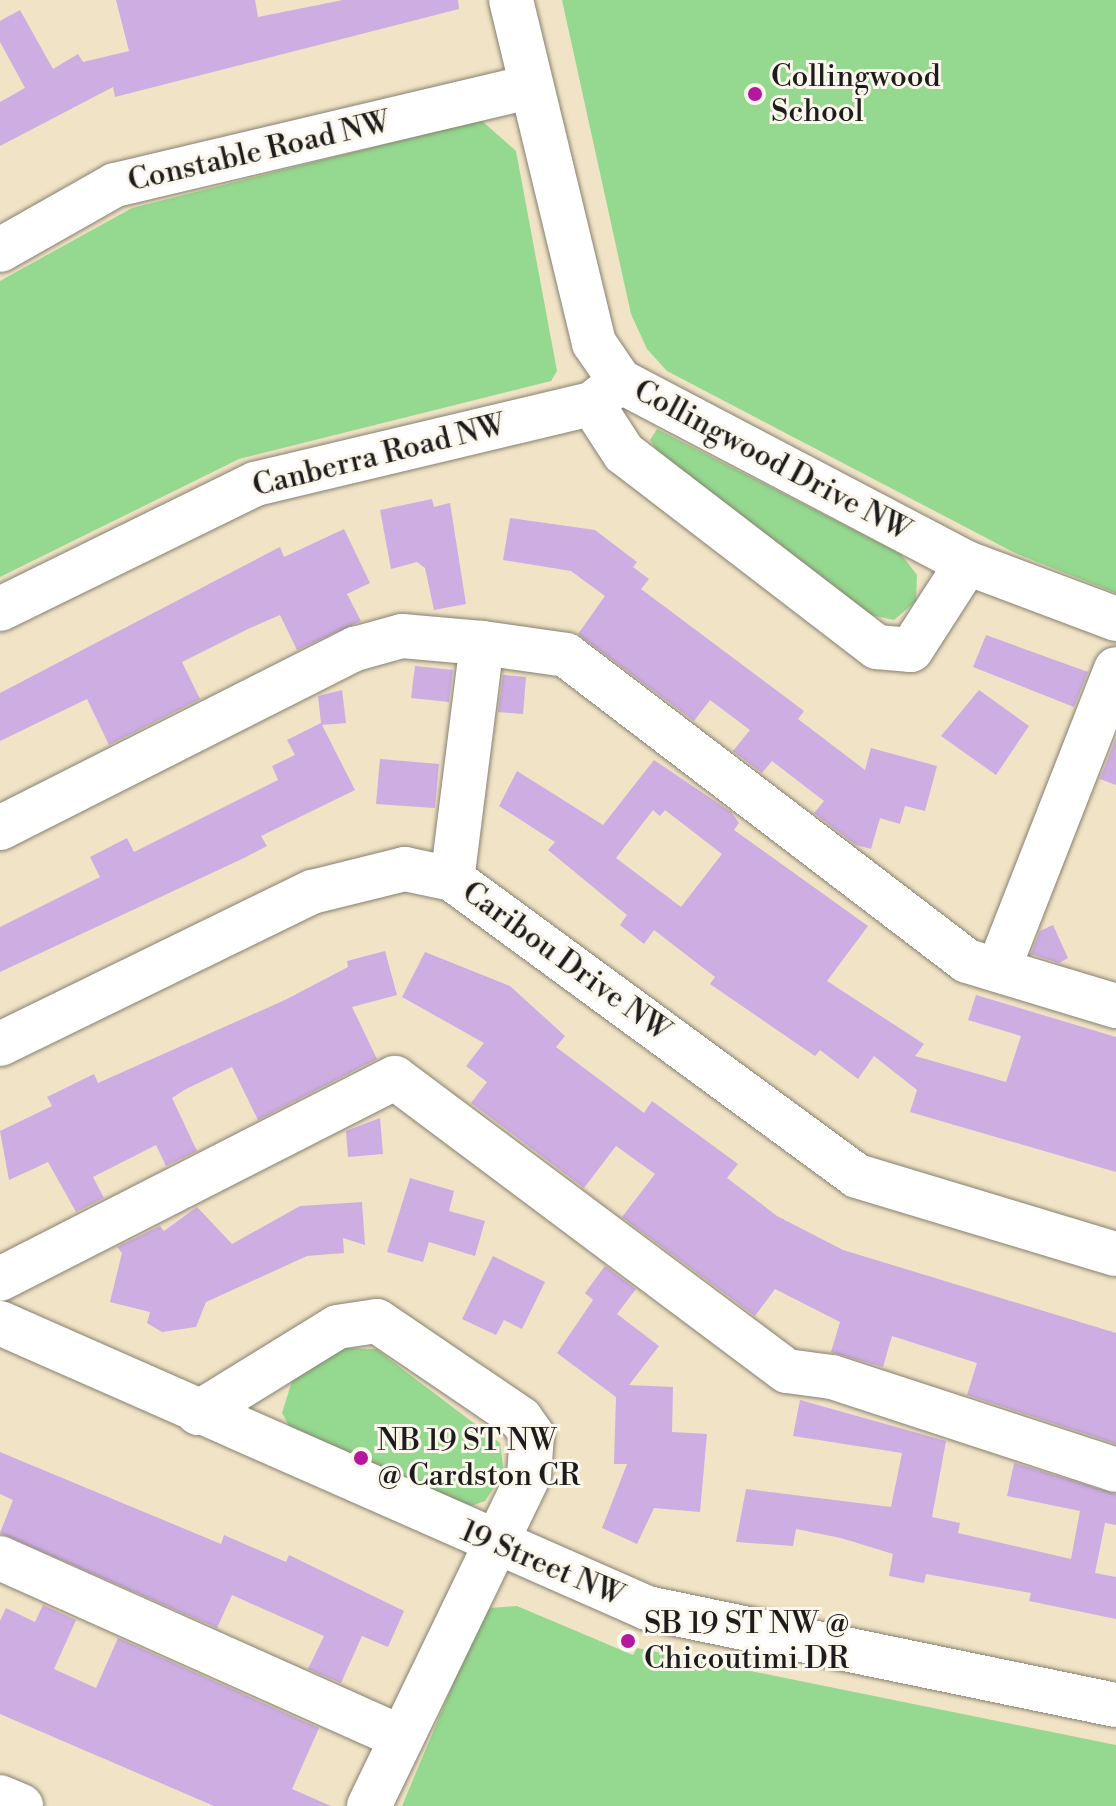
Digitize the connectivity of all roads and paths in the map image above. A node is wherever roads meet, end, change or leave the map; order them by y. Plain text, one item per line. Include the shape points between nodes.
1 (511, 0) edge
2 (531, 87) junction
3 (0, 250) edge
4 (606, 393) junction
5 (967, 563) junction
6 (0, 609) edge
7 (1116, 619) edge
8 (482, 643) junction
9 (1116, 669) edge
10 (0, 828) edge
11 (452, 879) junction
12 (998, 970) junction
13 (1116, 1006) edge
14 (0, 1044) edge
15 (1116, 1254) edge
16 (0, 1279) edge
17 (0, 1323) edge
18 (198, 1413) junction
19 (1116, 1470) edge
20 (496, 1547) junction
21 (0, 1558) edge
22 (1116, 1705) edge
23 (402, 1738) junction
24 (0, 1797) edge
25 (21, 1806) edge
26 (369, 1806) edge

1 - 2 street, Collingwood Drive NW
2 - 3 street, Constable Road NW via 115,185
2 - 4 street, Collingwood Drive NW
4 - 5 street, Collingwood Drive NW
4 - 5 street via 624,453 877,647 911,650
4 - 6 street, Canberra Road NW via 255,484
5 - 7 street, Collingwood Drive NW
8 - 10 street via 402,636 355,649
8 - 11 street
8 - 12 street via 566,655 967,961
9 - 12 street
11 - 14 street, Caribou Drive NW via 405,869 357,876
11 - 15 street, Caribou Drive NW via 857,1176
12 - 13 street
16 - 19 street via 395,1078 787,1371 832,1377
17 - 18 street, 19 Street NW
18 - 20 street, 19 Street NW
18 - 20 street via 337,1327 377,1321 521,1419 532,1435 529,1475
20 - 22 street, 19 Street NW via 647,1608
20 - 23 street
21 - 23 street
23 - 26 street
24 - 25 street

